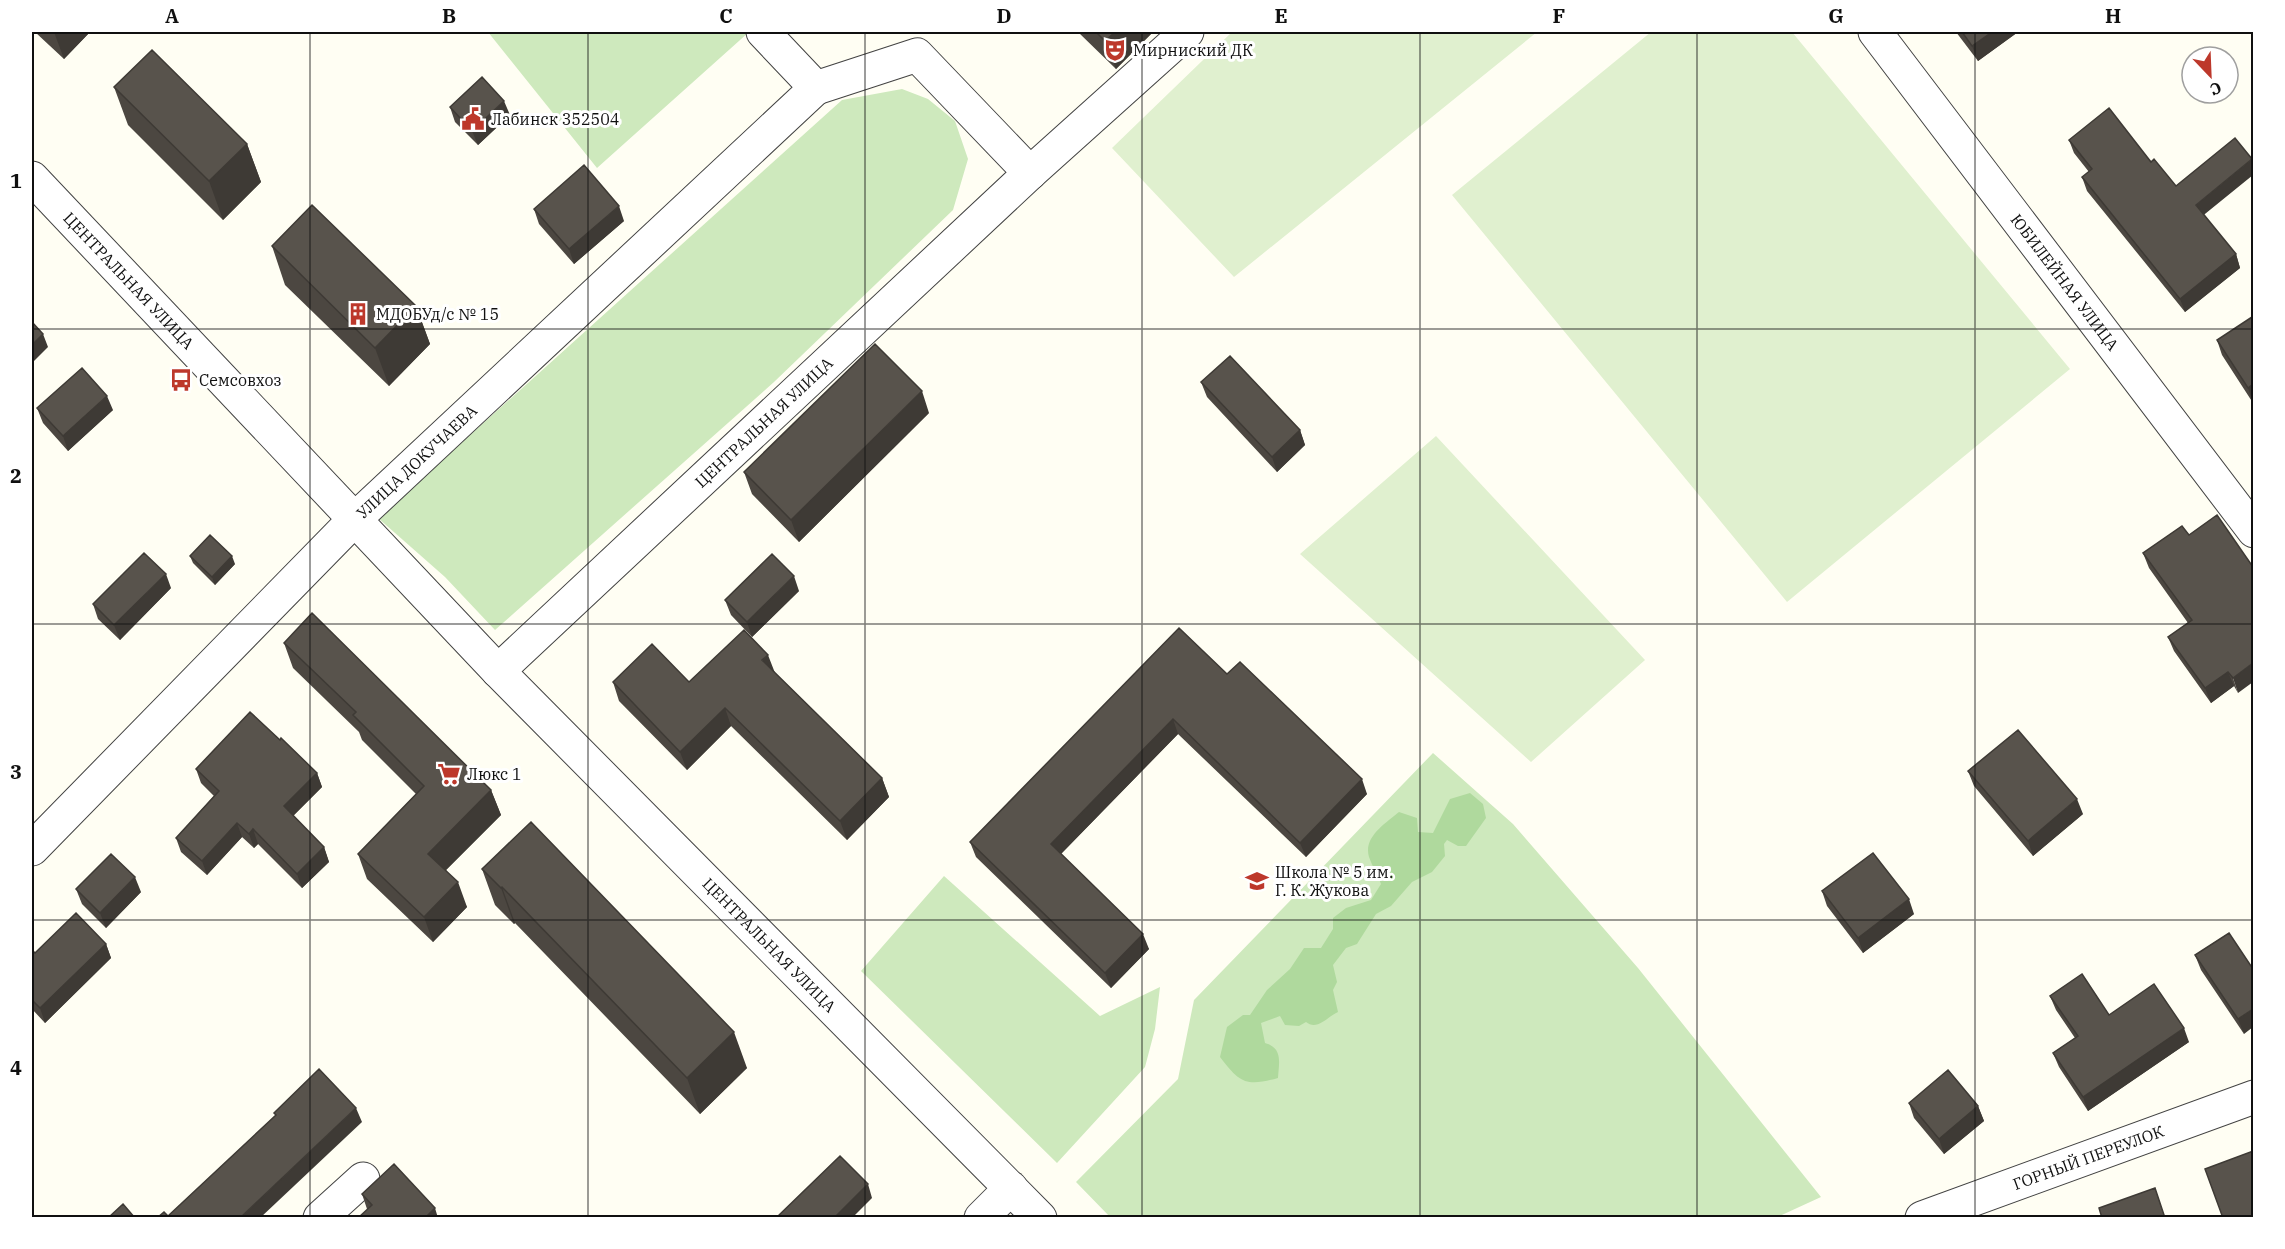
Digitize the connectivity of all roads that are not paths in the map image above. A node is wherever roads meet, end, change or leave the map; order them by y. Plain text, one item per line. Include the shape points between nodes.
1 (764, 32) edge
2 (1187, 32) edge
3 (1875, 32) edge
4 (816, 88) junction
5 (1030, 173) junction
6 (32, 178) edge
7 (354, 519) junction
8 (2253, 531) edge
9 (498, 671) junction
10 (32, 849) edge
11 (2253, 1097) edge
12 (363, 1179) dead end
13 (1011, 1188) junction
14 (320, 1218) edge
15 (981, 1218) edge
16 (1040, 1218) edge
17 (1922, 1218) edge

1 - 4 street
2 - 5 street, ЦЕНТРАЛЬНАЯ УЛИЦА
3 - 8 street, ЮБИЛЕЙНАЯ УЛИЦА
4 - 5 street via 917,55
4 - 7 street, УЛИЦА ДОКУЧАЕВА
5 - 9 street, ЦЕНТРАЛЬНАЯ УЛИЦА
6 - 7 street, ЦЕНТРАЛЬНАЯ УЛИЦА
7 - 9 street, ЦЕНТРАЛЬНАЯ УЛИЦА
7 - 10 street, УЛИЦА ДОКУЧАЕВА
9 - 13 street, ЦЕНТРАЛЬНАЯ УЛИЦА
11 - 17 street, ГОРНЫЙ ПЕРЕУЛОК
12 - 14 street
13 - 15 street
13 - 16 street, ЦЕНТРАЛЬНАЯ УЛИЦА

